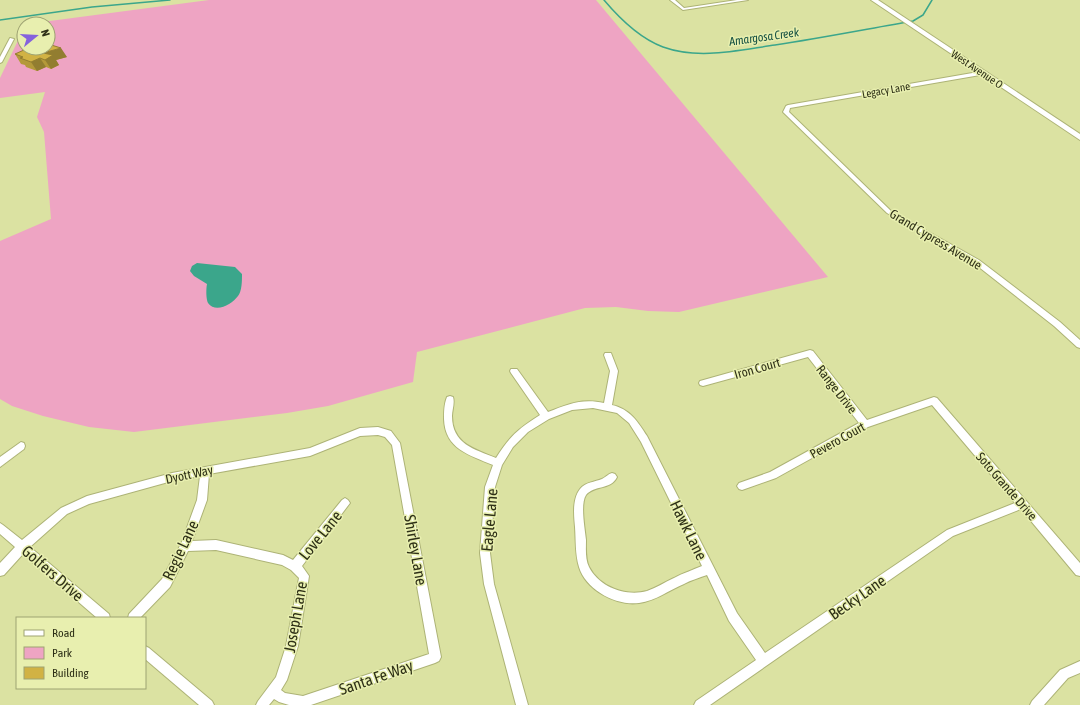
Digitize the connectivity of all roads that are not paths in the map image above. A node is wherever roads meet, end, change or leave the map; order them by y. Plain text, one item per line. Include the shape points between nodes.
1 (672, 0) edge
2 (746, 0) edge
3 (874, 0) edge
4 (12, 39) dead end
5 (0, 62) edge
6 (984, 73) junction
7 (788, 107) joint
8 (1080, 138) edge
9 (1080, 345) edge
10 (810, 353) joint
11 (608, 355) dead end
12 (514, 371) dead end
13 (703, 383) dead end
14 (450, 400) dead end
15 (934, 401) joint
16 (608, 406) junction
17 (546, 416) junction
18 (865, 424) junction
19 (396, 443) joint
20 (21, 446) dead end
21 (0, 463) edge
22 (498, 463) junction
23 (205, 471) junction
24 (612, 477) dead end
25 (742, 486) dead end
26 (345, 504) dead end
27 (1023, 504) junction
28 (0, 528) edge
29 (23, 546) junction
30 (185, 546) junction
31 (295, 566) junction
32 (709, 569) junction
33 (0, 571) edge
34 (1080, 571) edge
35 (104, 617) edge
36 (134, 617) edge
37 (146, 653) edge
38 (435, 657) joint
39 (764, 661) junction
40 (1080, 666) edge
41 (273, 691) junction
42 (208, 705) edge
43 (262, 705) edge
44 (522, 705) edge
45 (700, 705) edge
46 (1036, 705) edge

1 - 2 street via 683,9
3 - 6 main road, West Avenue O
4 - 5 street
6 - 7 street, Legacy Lane
6 - 8 main road, West Avenue O
7 - 9 street, Grand Cypress Avenue via 786,112 889,212 977,262 1058,324
10 - 13 street, Iron Court
10 - 18 street, Range Drive
11 - 16 street via 614,371
12 - 17 street
14 - 22 street via 446,417 451,438 465,450
15 - 18 street, Pevero Court
15 - 27 street, Soto Grande Drive
16 - 17 street, Eagle Lane via 572,406
16 - 32 street, Hawk Lane via 619,410 632,420 644,439
17 - 22 street, Eagle Lane via 525,429 510,444
18 - 25 street, Pevero Court via 773,475
19 - 23 street, Dyott Way via 388,434 378,431 360,432 310,452
19 - 38 street, Shirley Lane
20 - 21 street
22 - 44 street, Eagle Lane via 490,487 485,553 488,584
23 - 29 street, Dyott Way via 172,477 87,500 64,511
23 - 30 street, Regie Lane via 202,500
24 - 32 street via 608,482 584,492 579,501 582,560 586,571 595,582 610,593 631,599 647,597
26 - 31 street, Love Lane
27 - 34 street, Soto Grande Drive
27 - 39 street, Becky Lane via 950,533
28 - 29 street, Golfers Drive
29 - 33 street, Dyott Way
29 - 35 street, Golfers Drive
30 - 31 street, Joseph Lane via 216,544 283,560
30 - 36 street, Regie Lane via 166,583
31 - 41 street, Joseph Lane via 304,576 292,646 281,680
32 - 39 street, Hawk Lane via 733,617
37 - 42 street
38 - 41 street, Santa Fe Way via 303,702 283,698
39 - 45 street, Becky Lane
40 - 46 street via 1064,674
41 - 43 street, Joseph Lane

